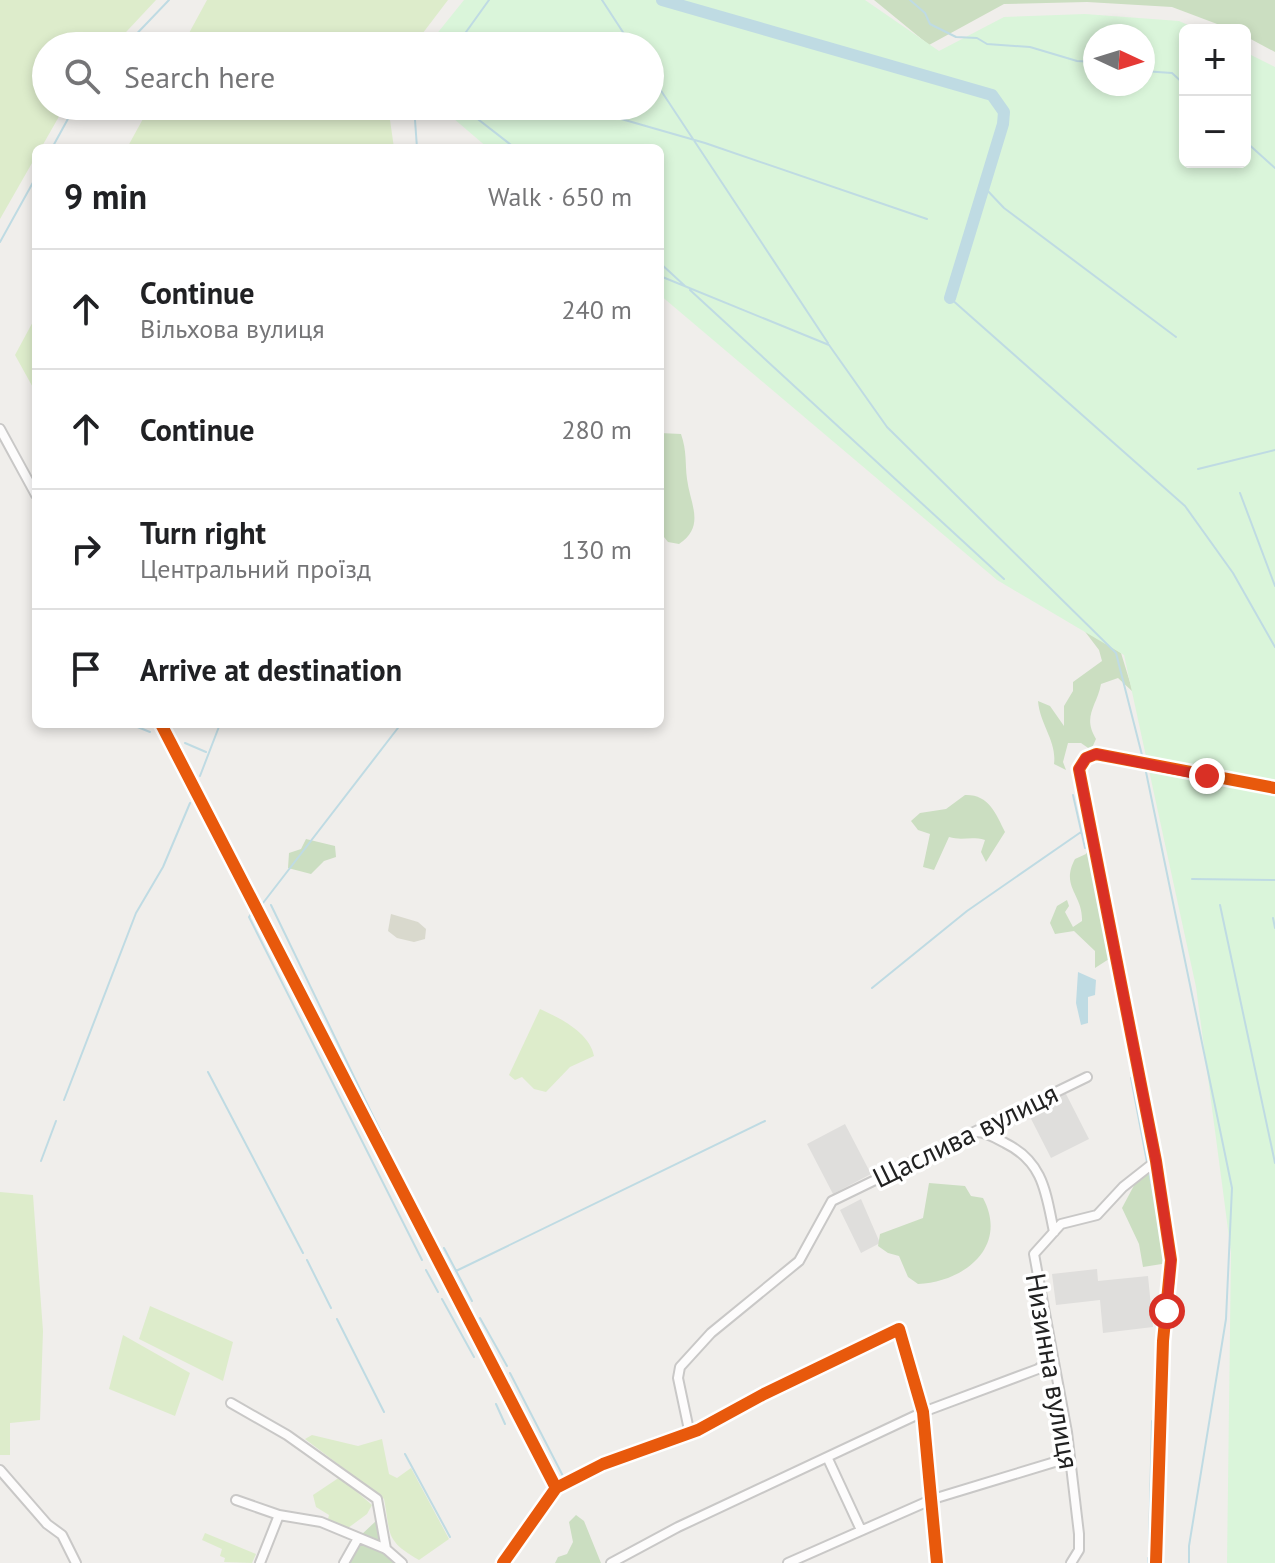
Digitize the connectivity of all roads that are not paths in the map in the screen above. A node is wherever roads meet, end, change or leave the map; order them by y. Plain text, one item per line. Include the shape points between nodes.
1 (0, 429) edge
2 (32, 488) edge
3 (163, 728) edge
4 (1275, 788) edge
5 (1087, 1077) dead end
6 (973, 1132) junction
7 (1156, 1161) junction
8 (1054, 1232) junction
9 (1053, 1357) junction
10 (231, 1403) dead end
11 (923, 1412) junction
12 (689, 1430) junction
13 (1068, 1458) junction
14 (828, 1459) junction
15 (0, 1470) edge
16 (556, 1488) junction
17 (933, 1499) junction
18 (236, 1500) dead end
19 (279, 1515) junction
20 (861, 1530) junction
21 (357, 1540) junction
22 (386, 1549) junction
23 (612, 1562) edge
24 (76, 1563) edge
25 (260, 1563) edge
26 (344, 1563) edge
27 (402, 1563) edge
28 (503, 1563) edge
29 (788, 1563) edge
30 (937, 1563) edge
31 (1071, 1563) edge
32 (1156, 1563) edge

1 - 2 street
3 - 16 street
4 - 7 street via 1096,754 1079,769
5 - 6 street, Щаслива вулиця
6 - 8 street via 983,1132 1032,1160 1045,1182
6 - 12 street, Щаслива вулиця via 832,1201 799,1261 711,1333 680,1367
7 - 8 street, Низинна вулиця via 1097,1215 1075,1218
7 - 32 street via 1171,1260
8 - 9 street, Низинна вулиця via 1034,1254
9 - 11 street via 1038,1369
9 - 13 street, Низинна вулиця
10 - 22 street via 287,1435 377,1499
11 - 12 street via 899,1329
11 - 14 street
11 - 17 street
12 - 16 street
13 - 17 street
13 - 31 street, Низинна вулиця via 1079,1550
14 - 20 street
14 - 23 street
15 - 24 street via 62,1535
16 - 28 street
17 - 20 street
17 - 30 street
18 - 19 street
19 - 21 street via 321,1522
19 - 25 street
20 - 29 street
21 - 22 street
21 - 26 street
22 - 27 street

